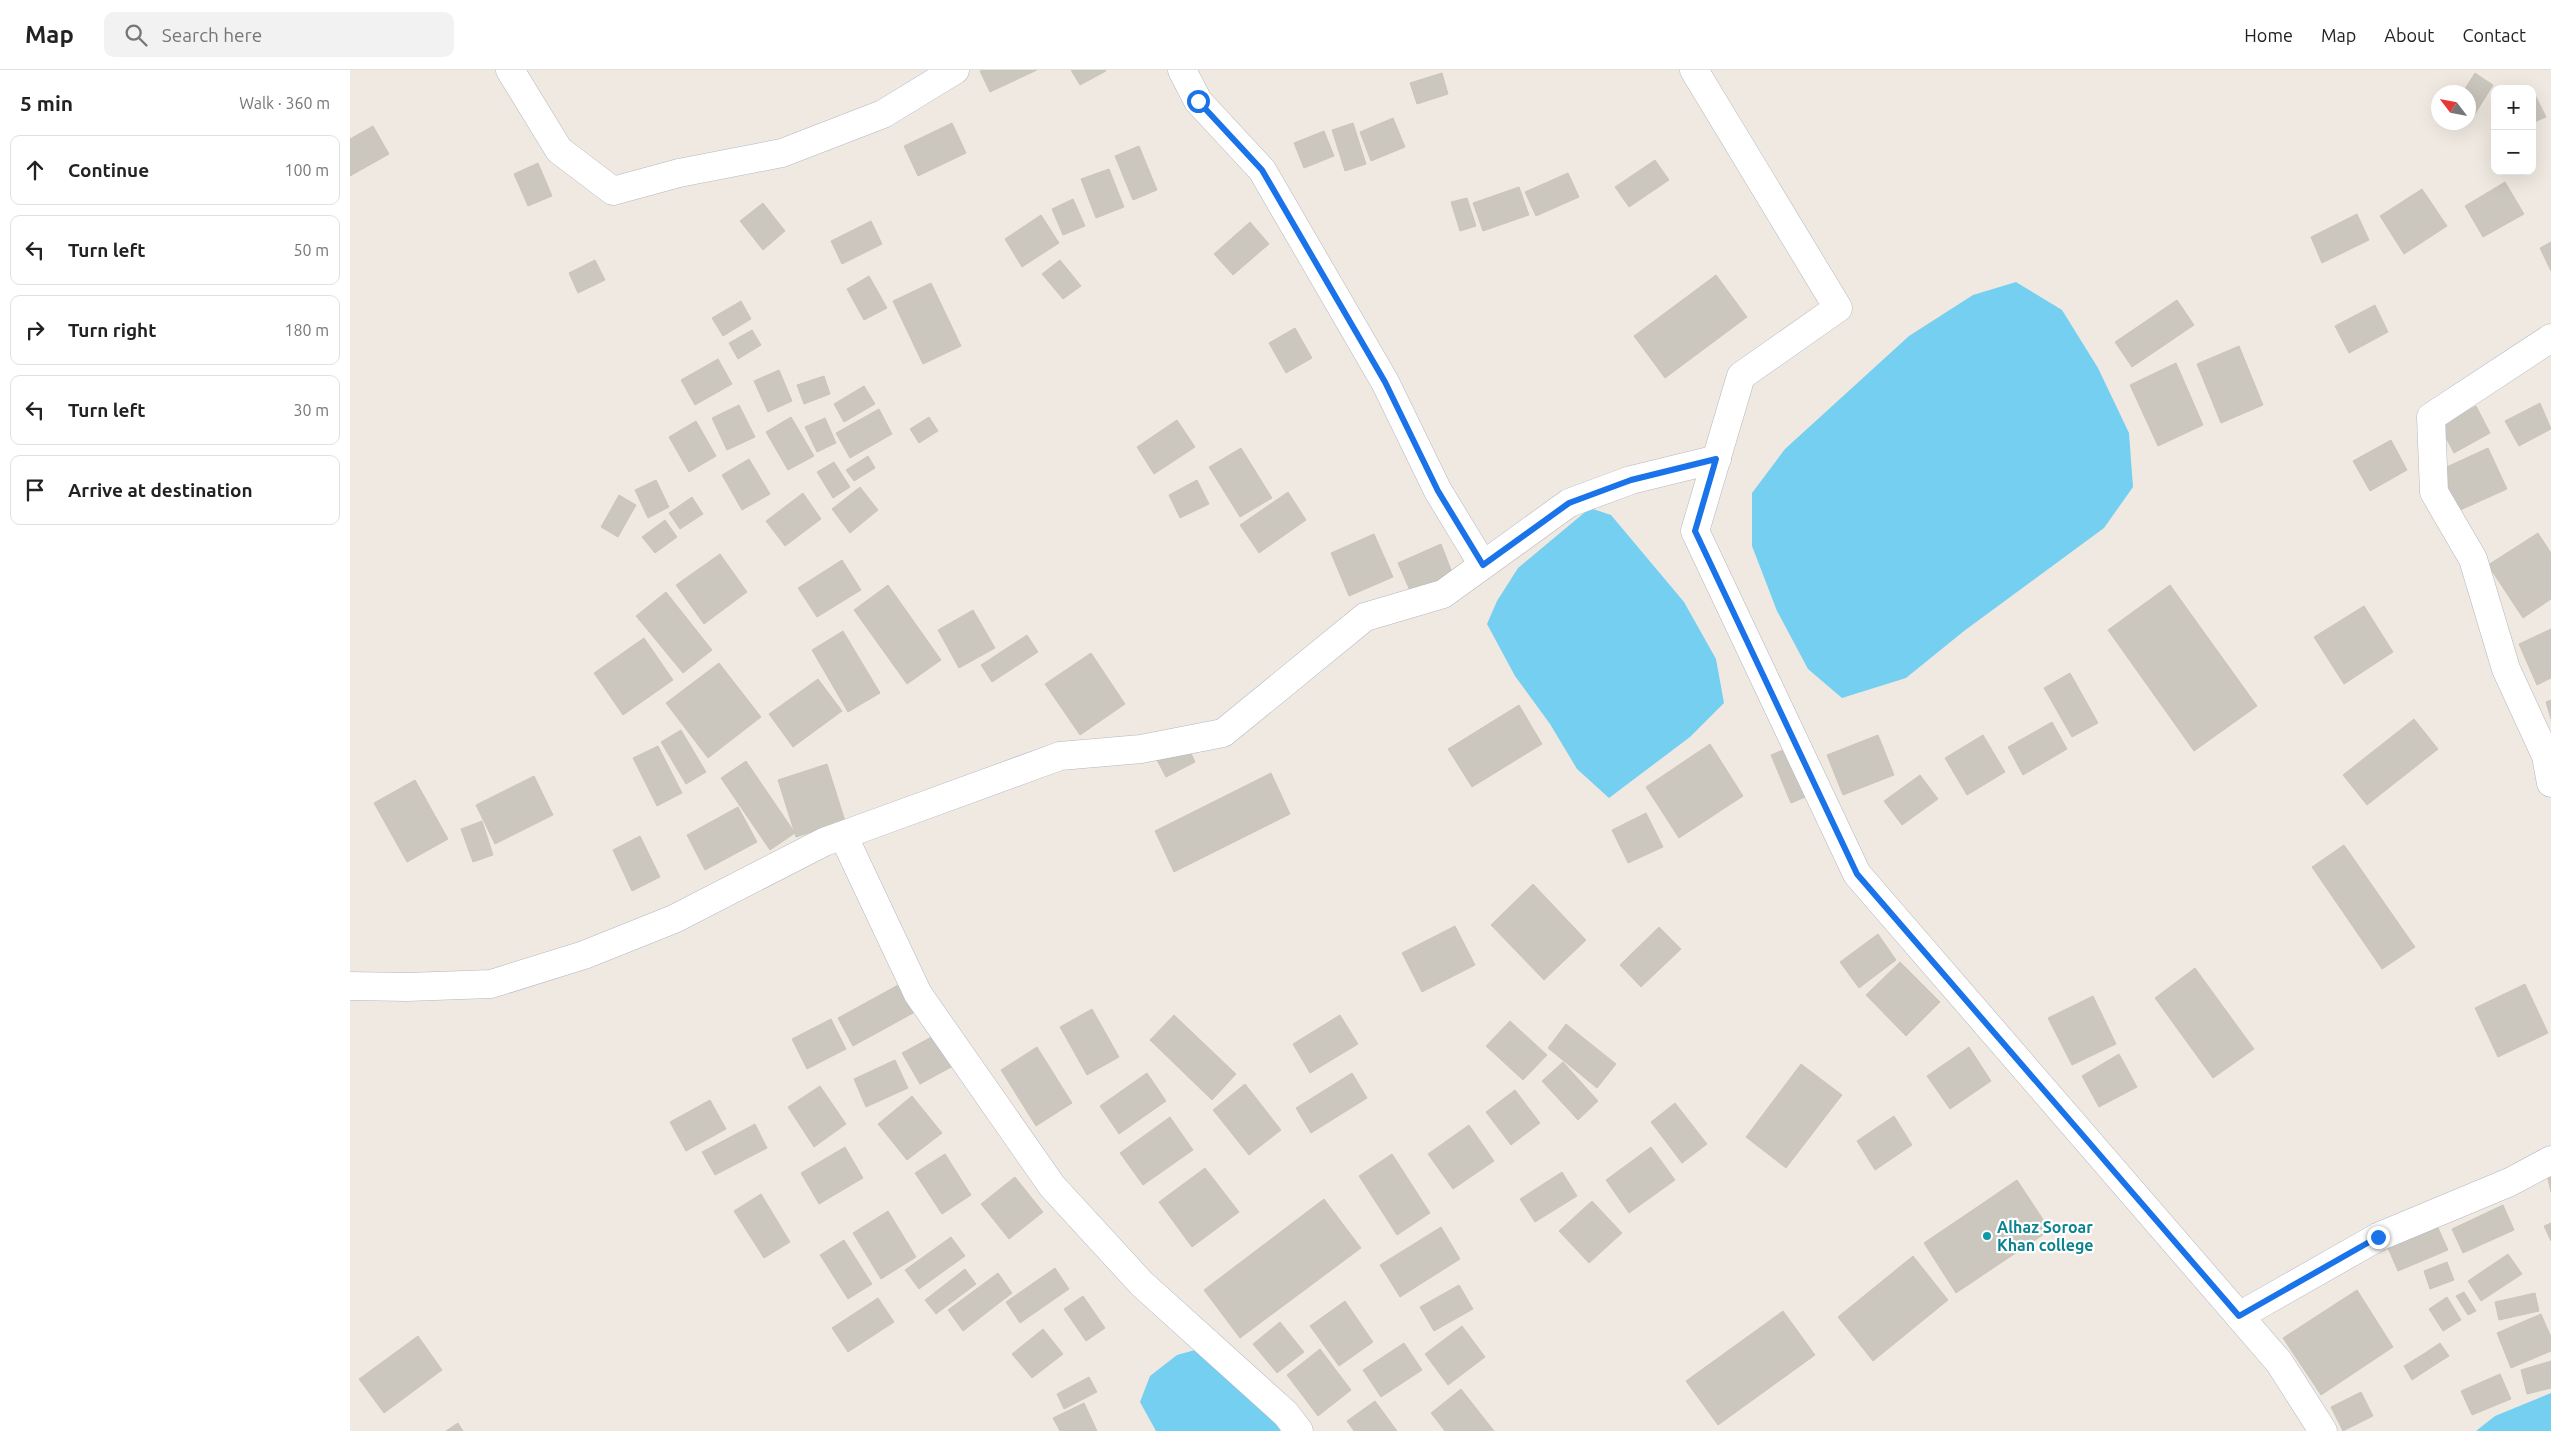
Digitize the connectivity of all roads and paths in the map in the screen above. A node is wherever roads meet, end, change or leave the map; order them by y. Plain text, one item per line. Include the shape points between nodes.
1 (510, 70) edge
2 (955, 70) edge
3 (1182, 70) edge
4 (1694, 70) edge
5 (2551, 338) edge
6 (1716, 459) junction
7 (1483, 565) junction
8 (2551, 783) edge
9 (843, 835) junction
10 (350, 986) edge
11 (2551, 1160) edge
12 (2239, 1316) junction
13 (1299, 1431) edge
14 (2323, 1431) edge

1 - 2 street via 559,150 613,190 782,153 883,114
3 - 7 street via 1198,101 1262,170 1385,382 1438,491
4 - 6 street via 1838,308 1741,376
5 - 8 street via 2431,417 2434,492 2472,559 2506,669 2546,756
6 - 7 street via 1631,480 1569,503
6 - 12 street via 1695,531 1857,874
7 - 9 street via 1443,594 1365,617 1223,733 1141,749 1060,756
9 - 10 street via 674,918 584,955 491,984
9 - 13 street via 918,994 1052,1186 1142,1284 1286,1414
11 - 12 street via 2510,1182 2378,1237
12 - 14 street via 2279,1362

